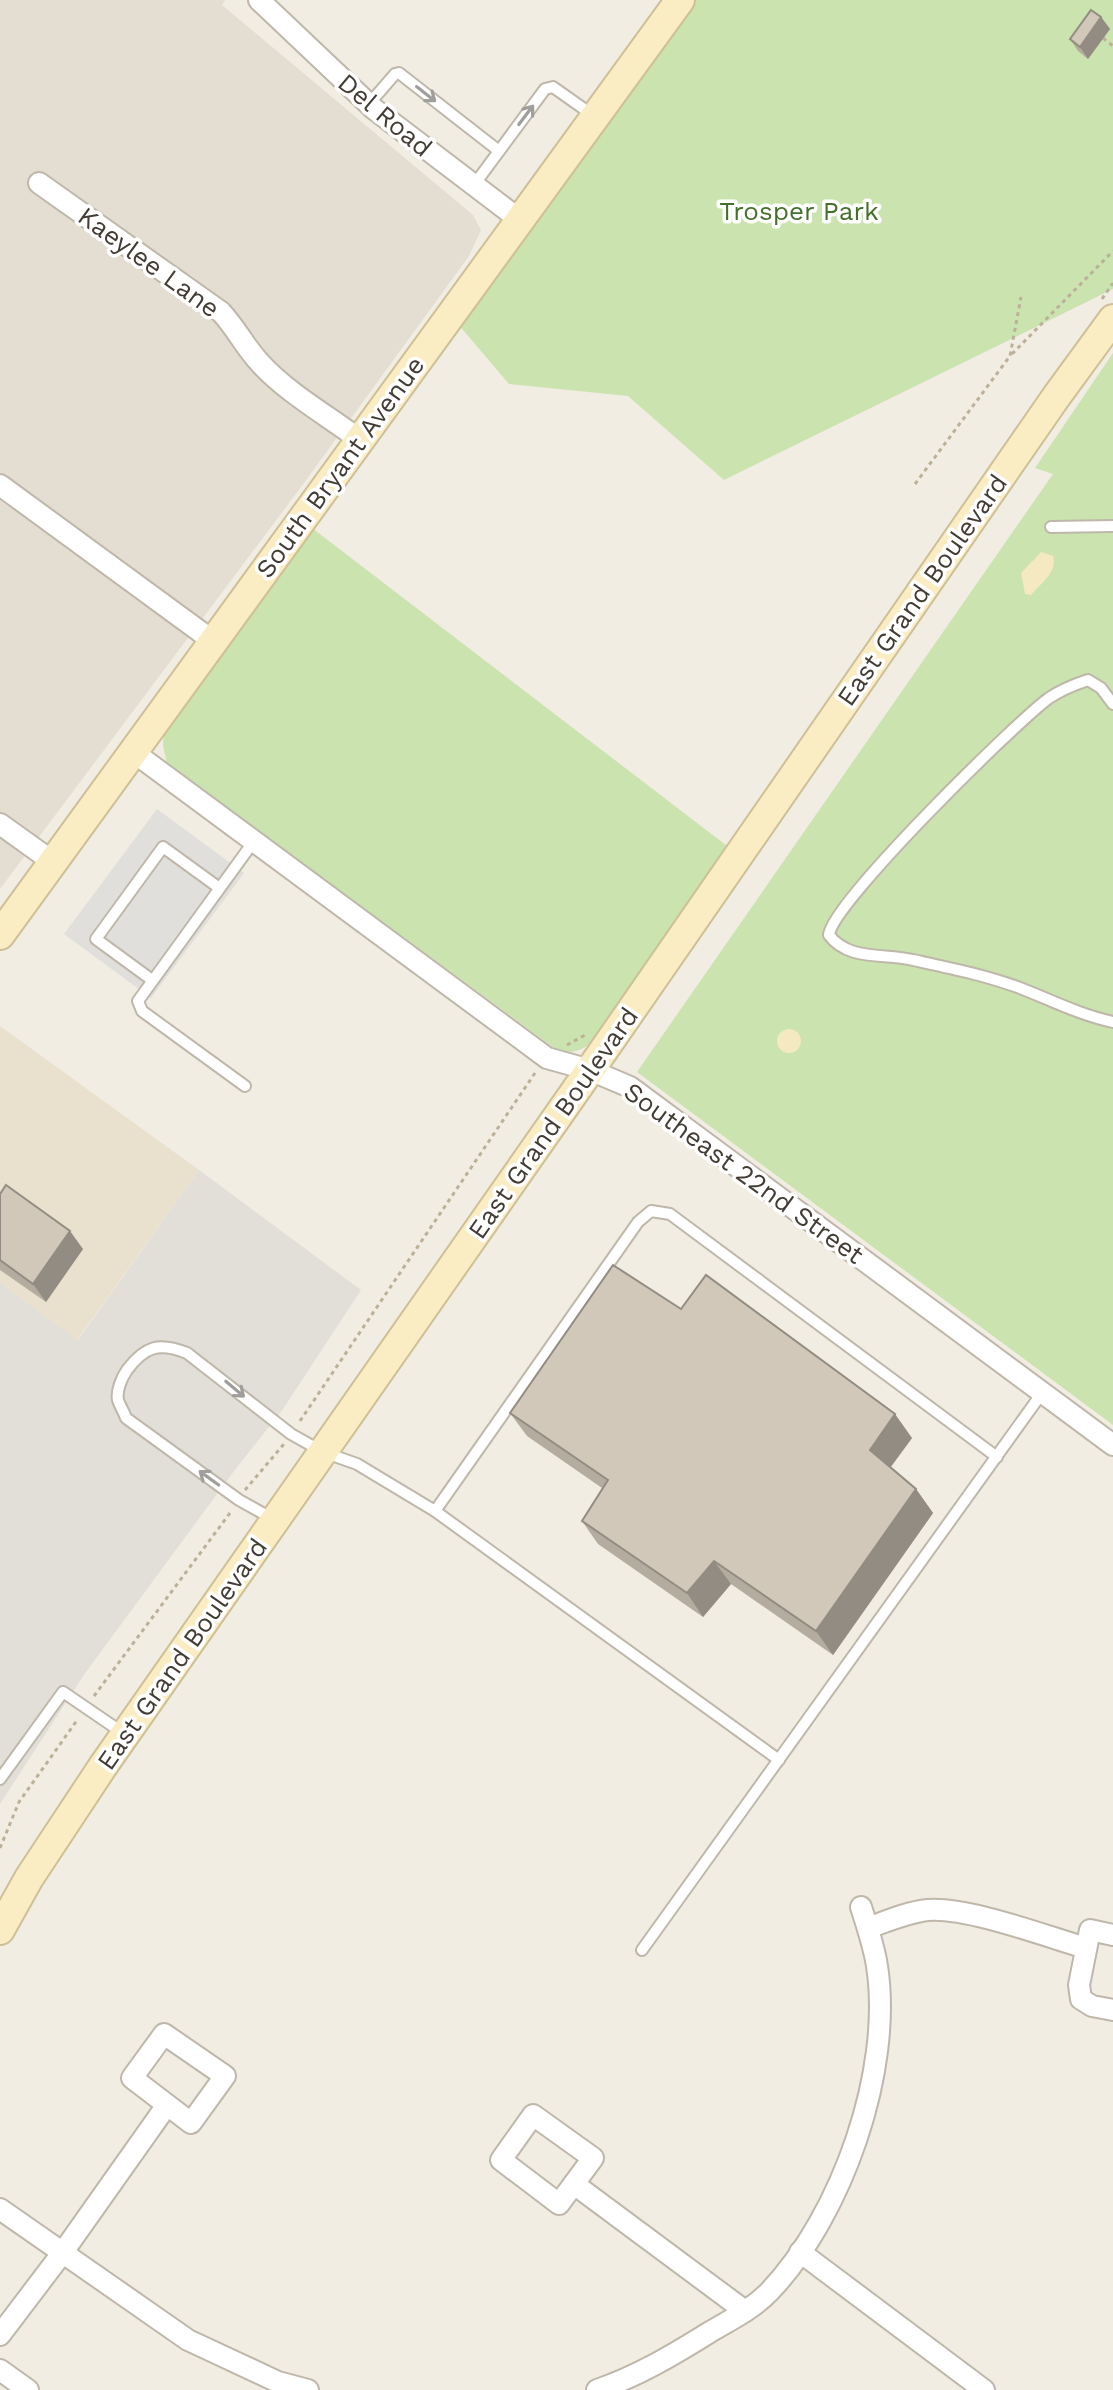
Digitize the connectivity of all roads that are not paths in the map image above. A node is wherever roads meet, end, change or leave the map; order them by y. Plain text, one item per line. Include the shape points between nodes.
1 (259, 0) edge
2 (680, 0) edge
3 (369, 104) junction
4 (595, 117) junction
5 (499, 151) junction
6 (39, 183) dead end
7 (474, 185) junction
8 (520, 220) junction
9 (1113, 319) edge
10 (360, 440) junction
11 (0, 485) edge
12 (1113, 526) edge
13 (1051, 527) dead end
14 (213, 641) junction
15 (1113, 704) edge
16 (132, 751) junction
17 (0, 824) edge
18 (254, 841) junction
19 (53, 862) junction
20 (218, 887) junction
21 (0, 935) edge
22 (152, 980) junction
23 (1113, 1022) edge
24 (590, 1070) junction
25 (245, 1086) dead end
26 (1042, 1393) junction
27 (1113, 1445) edge
28 (323, 1452) junction
29 (997, 1457) junction
30 (435, 1511) junction
31 (275, 1520) junction
32 (125, 1734) junction
33 (779, 1760) junction
34 (0, 1779) edge
35 (861, 1907) dead end
36 (868, 1928) junction
37 (0, 1930) edge
38 (1113, 1935) edge
39 (1086, 1948) junction
40 (642, 1950) dead end
41 (1113, 2010) edge
42 (167, 2105) junction
43 (574, 2184) junction
44 (0, 2209) edge
45 (63, 2252) junction
46 (800, 2252) junction
47 (745, 2311) junction
48 (0, 2335) edge
49 (0, 2370) edge
50 (28, 2390) edge
51 (308, 2390) edge
52 (597, 2390) edge
53 (984, 2390) edge

1 - 3 street, Del Road
2 - 4 street, South Bryant Avenue
3 -> 5 lane via 399,73
3 - 7 street, Del Road
5 -> 4 lane via 545,89 553,87
4 - 8 street, South Bryant Avenue
5 - 7 lane
6 - 10 street, Kaeylee Lane via 221,312 272,375
7 - 8 street, Del Road
8 - 10 street, South Bryant Avenue
9 - 24 street, East Grand Boulevard
10 - 14 street, South Bryant Avenue
11 - 14 street
12 - 13 lane
14 - 16 street, South Bryant Avenue
15 - 23 lane via 1088,680 1049,698 905,838 843,907 829,926 829,935 847,951 899,956 979,974
16 - 18 street, Southeast 22nd Street
16 - 19 street, South Bryant Avenue
17 - 19 street
18 - 20 lane
18 - 24 street, Southeast 22nd Street via 547,1058
19 - 21 street, South Bryant Avenue
20 - 22 lane
20 - 22 lane via 163,847 96,939
22 - 25 lane via 138,1001 142,1011
24 - 26 street, Southeast 22nd Street via 630,1087
24 - 28 street, East Grand Boulevard
26 - 27 street, Southeast 22nd Street
26 - 29 lane
28 - 30 lane via 357,1464
28 - 31 street, East Grand Boulevard
31 -> 28 lane via 126,1418 117,1398 122,1376 139,1354 170,1346
29 - 30 lane via 670,1214 651,1211 638,1222
29 - 33 lane
30 - 33 lane
31 - 32 street, East Grand Boulevard
32 - 34 lane via 63,1692
32 - 37 street, East Grand Boulevard
33 - 40 lane
35 - 36 street
36 - 39 street via 929,1910 972,1915
36 - 46 street via 880,2013 870,2099 834,2195
38 - 39 street via 1090,1930
39 - 41 street via 1081,1999
42 - 42 street via 132,2078 164,2034 225,2076 191,2123
42 - 45 street
43 - 43 street via 593,2158 533,2115 501,2160 559,2204
43 - 47 street
44 - 45 street
45 - 48 street
45 - 51 street via 188,2340 278,2382
46 - 47 street
46 - 53 street
47 - 52 street via 667,2360
49 - 50 street

